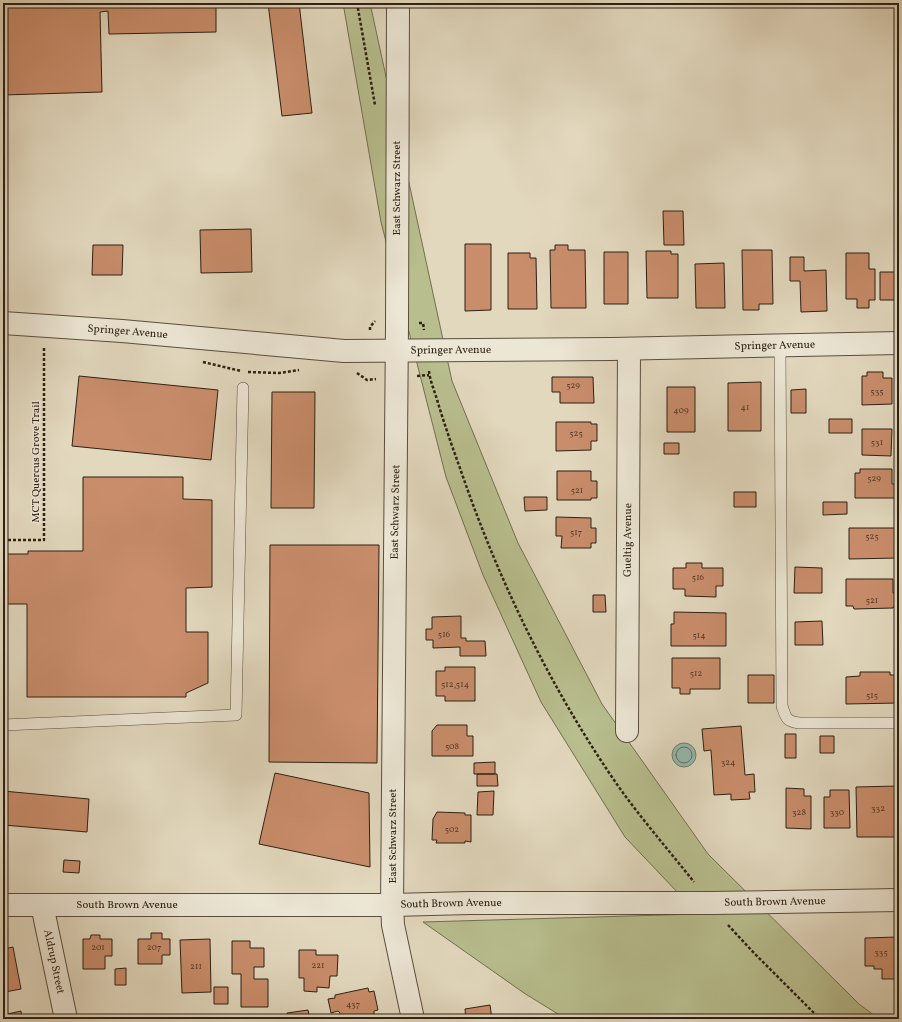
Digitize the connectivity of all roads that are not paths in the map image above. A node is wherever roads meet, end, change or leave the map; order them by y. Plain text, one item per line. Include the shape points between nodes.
1 (398, 3) edge
2 (3, 323) edge
3 (899, 343) edge
4 (780, 346) junction
5 (629, 349) junction
6 (397, 351) junction
7 (243, 388) dead end
8 (899, 723) edge
9 (3, 725) edge
10 (627, 731) dead end
11 (899, 900) edge
12 (3, 905) edge
13 (42, 905) junction
14 (392, 905) junction
15 (66, 1019) edge
16 (413, 1019) edge

1 - 6 street, East Schwarz Street
2 - 6 street, Springer Avenue via 344,351
3 - 4 street, Springer Avenue
4 - 5 street, Springer Avenue
4 - 8 lane via 784,713 790,722 799,723
5 - 6 street, Springer Avenue
5 - 10 street, Gueltig Avenue
6 - 14 street, East Schwarz Street
7 - 9 lane via 236,715
11 - 14 street, South Brown Avenue
12 - 13 street, South Brown Avenue
13 - 14 street, South Brown Avenue
13 - 15 street, Aldrup Street
14 - 16 street, East Schwarz Street via 393,925

